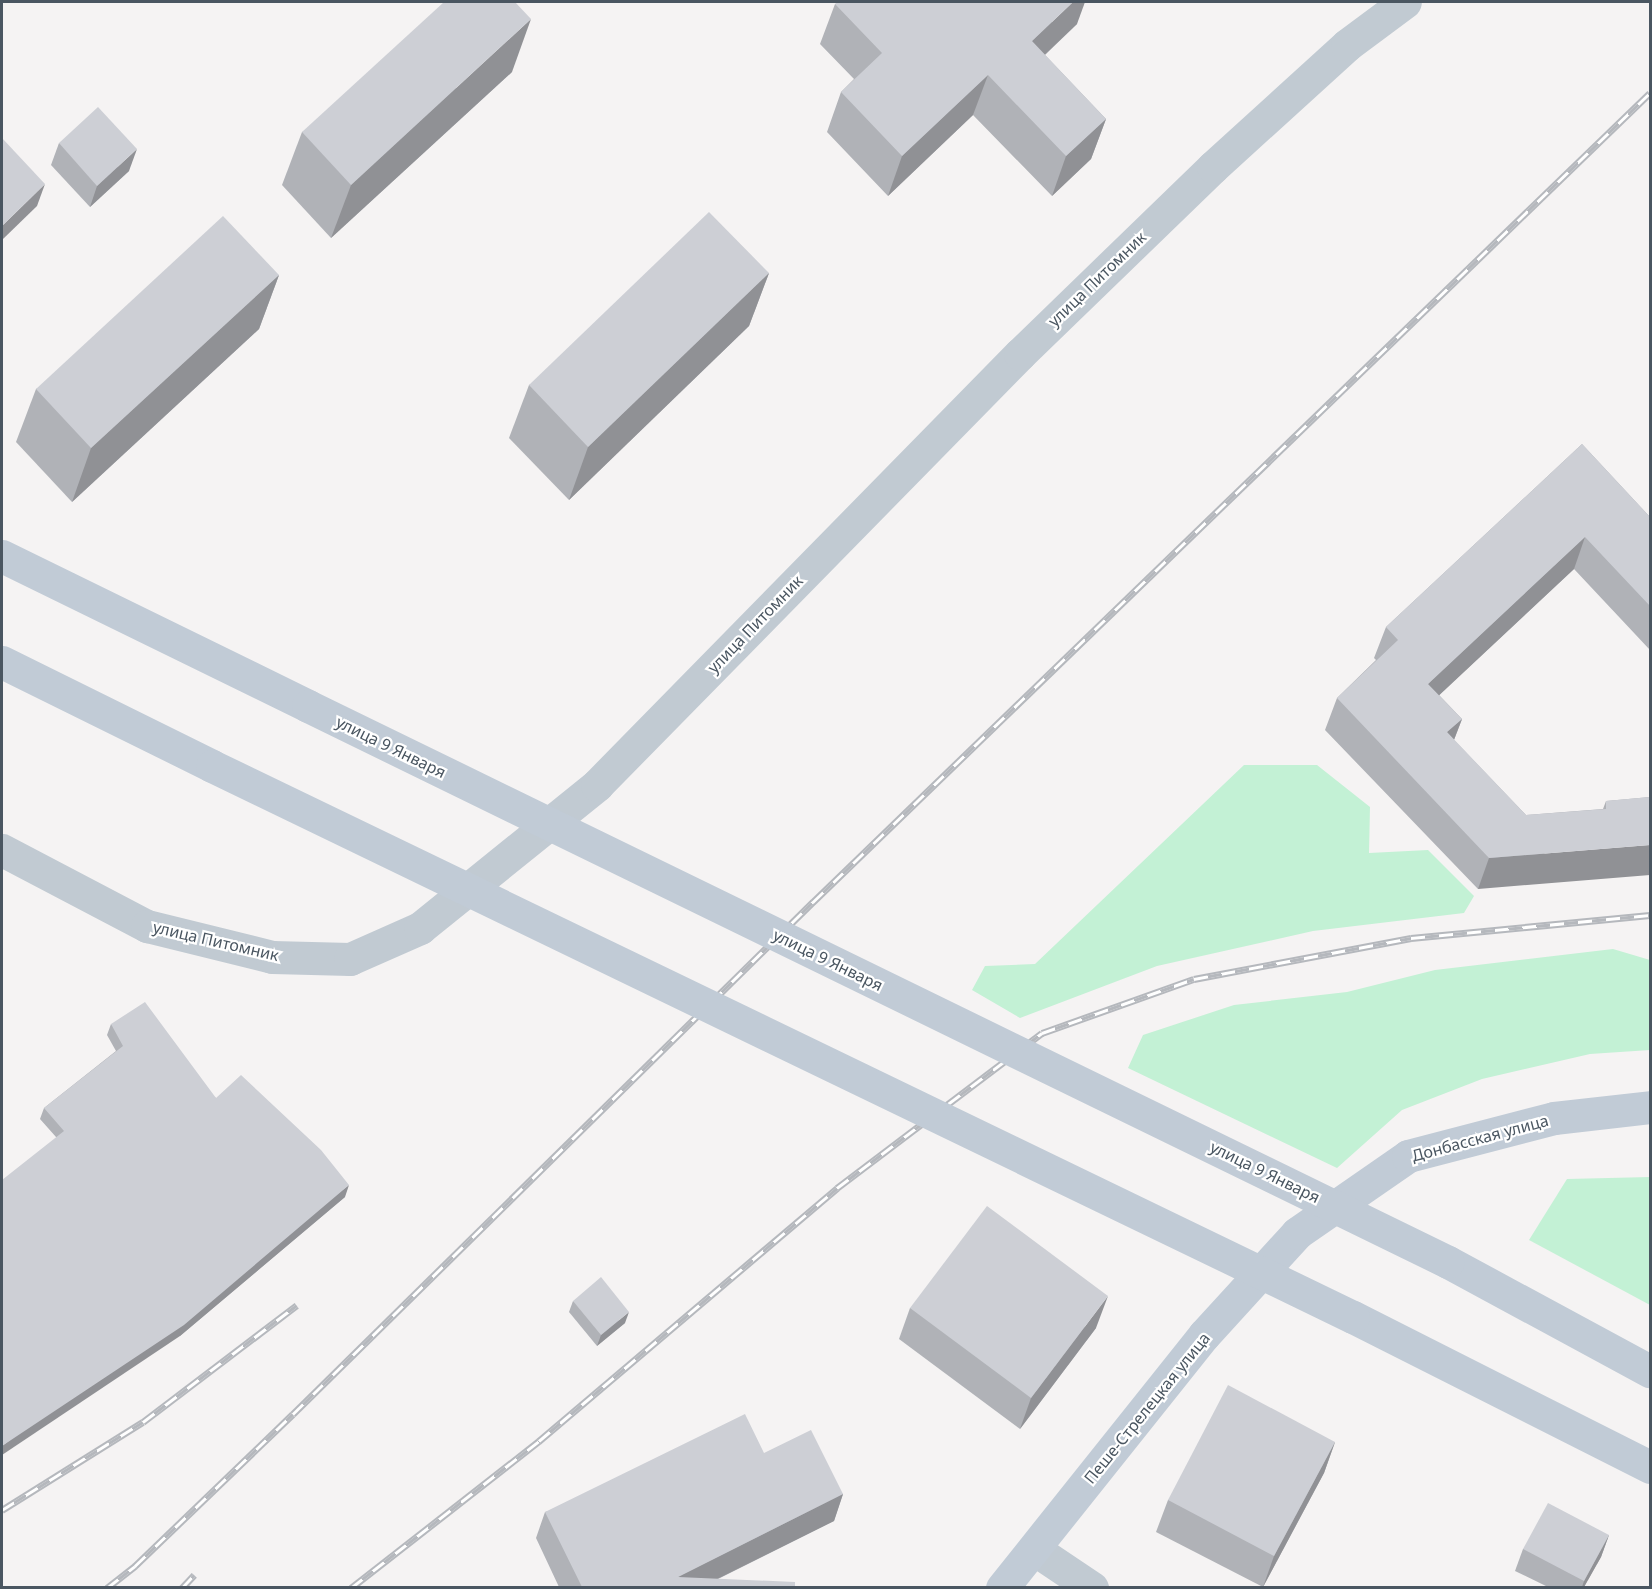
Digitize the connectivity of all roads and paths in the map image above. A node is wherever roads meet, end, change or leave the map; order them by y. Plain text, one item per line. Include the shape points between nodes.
1 (1405, 2) edge
2 (2, 556) edge
3 (2, 662) edge
4 (2, 850) edge
5 (1650, 1107) edge
6 (1297, 1233) joint
7 (1650, 1371) edge
8 (1650, 1467) edge
9 (1034, 1549) junction
10 (1002, 1587) edge
11 (1092, 1587) edge

1 - 4 street, улица Питомник via 1347,45 1213,167 1028,346 597,785 420,928 350,959 272,957 147,927
2 - 7 main road, улица 9 Января, bridge via 1448,1262
3 - 8 main road, bridge via 1353,1317
5 - 6 main road, Донбасская улица via 1554,1118 1408,1156
6 - 9 main road, Пеше-Стрелецкая улица via 1204,1335
9 - 10 main road, Пеше-Стрелецкая улица
9 - 11 street

